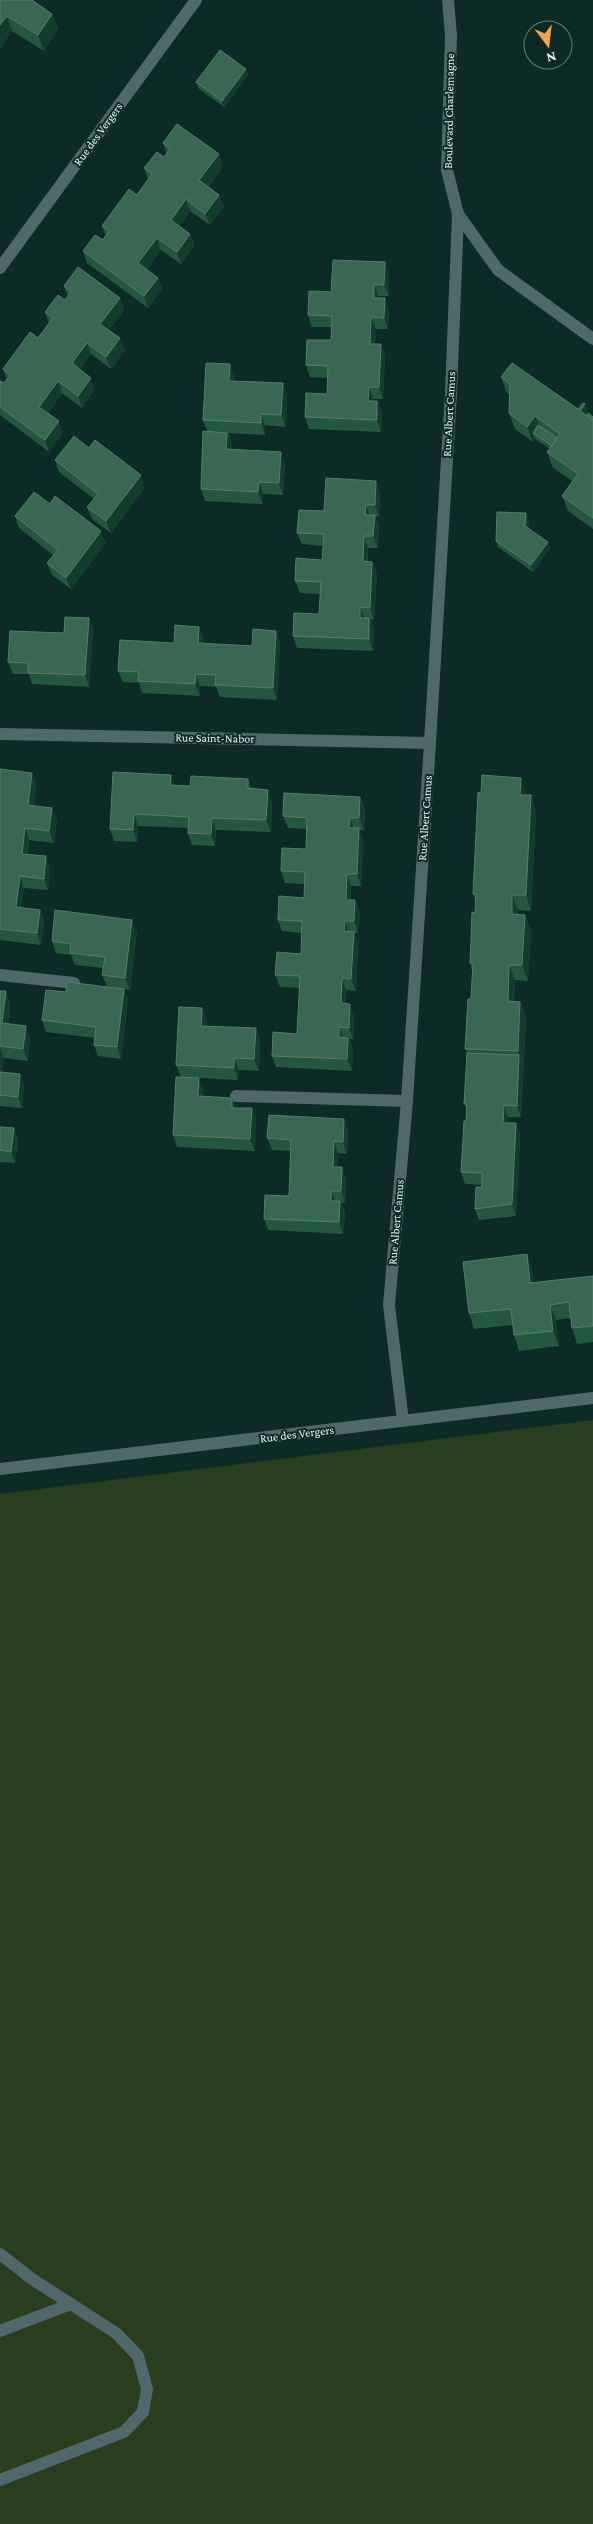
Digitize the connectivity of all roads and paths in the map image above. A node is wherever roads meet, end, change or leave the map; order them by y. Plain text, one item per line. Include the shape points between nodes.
1 (196, 0) edge
2 (448, 0) edge
3 (458, 214) junction
4 (4, 255) edge
5 (0, 268) edge
6 (593, 339) edge
7 (0, 734) edge
8 (430, 743) junction
9 (0, 975) edge
10 (74, 983) edge
11 (236, 1096) dead end
12 (407, 1101) junction
13 (593, 1398) edge
14 (403, 1421) junction
15 (0, 1469) edge
16 (0, 2254) edge
17 (71, 2304) junction
18 (0, 2331) edge
19 (0, 2480) edge

1 - 4 street, Rue des Vergers
2 - 3 street, Boulevard Charlemagne via 451,35 447,170
3 - 6 street, Boulevard Charlemagne via 498,270
3 - 8 street, Rue Albert Camus
4 - 5 street, Rue des Vergers
7 - 8 street, Rue Saint-Nabor
8 - 12 street, Rue Albert Camus
9 - 10 street
11 - 12 street
12 - 14 street, Rue Albert Camus via 389,1305
13 - 14 street, Rue des Vergers
14 - 15 street, Rue des Vergers
16 - 17 street
17 - 18 street
17 - 19 street via 116,2333 138,2356 147,2389 143,2412 124,2432

